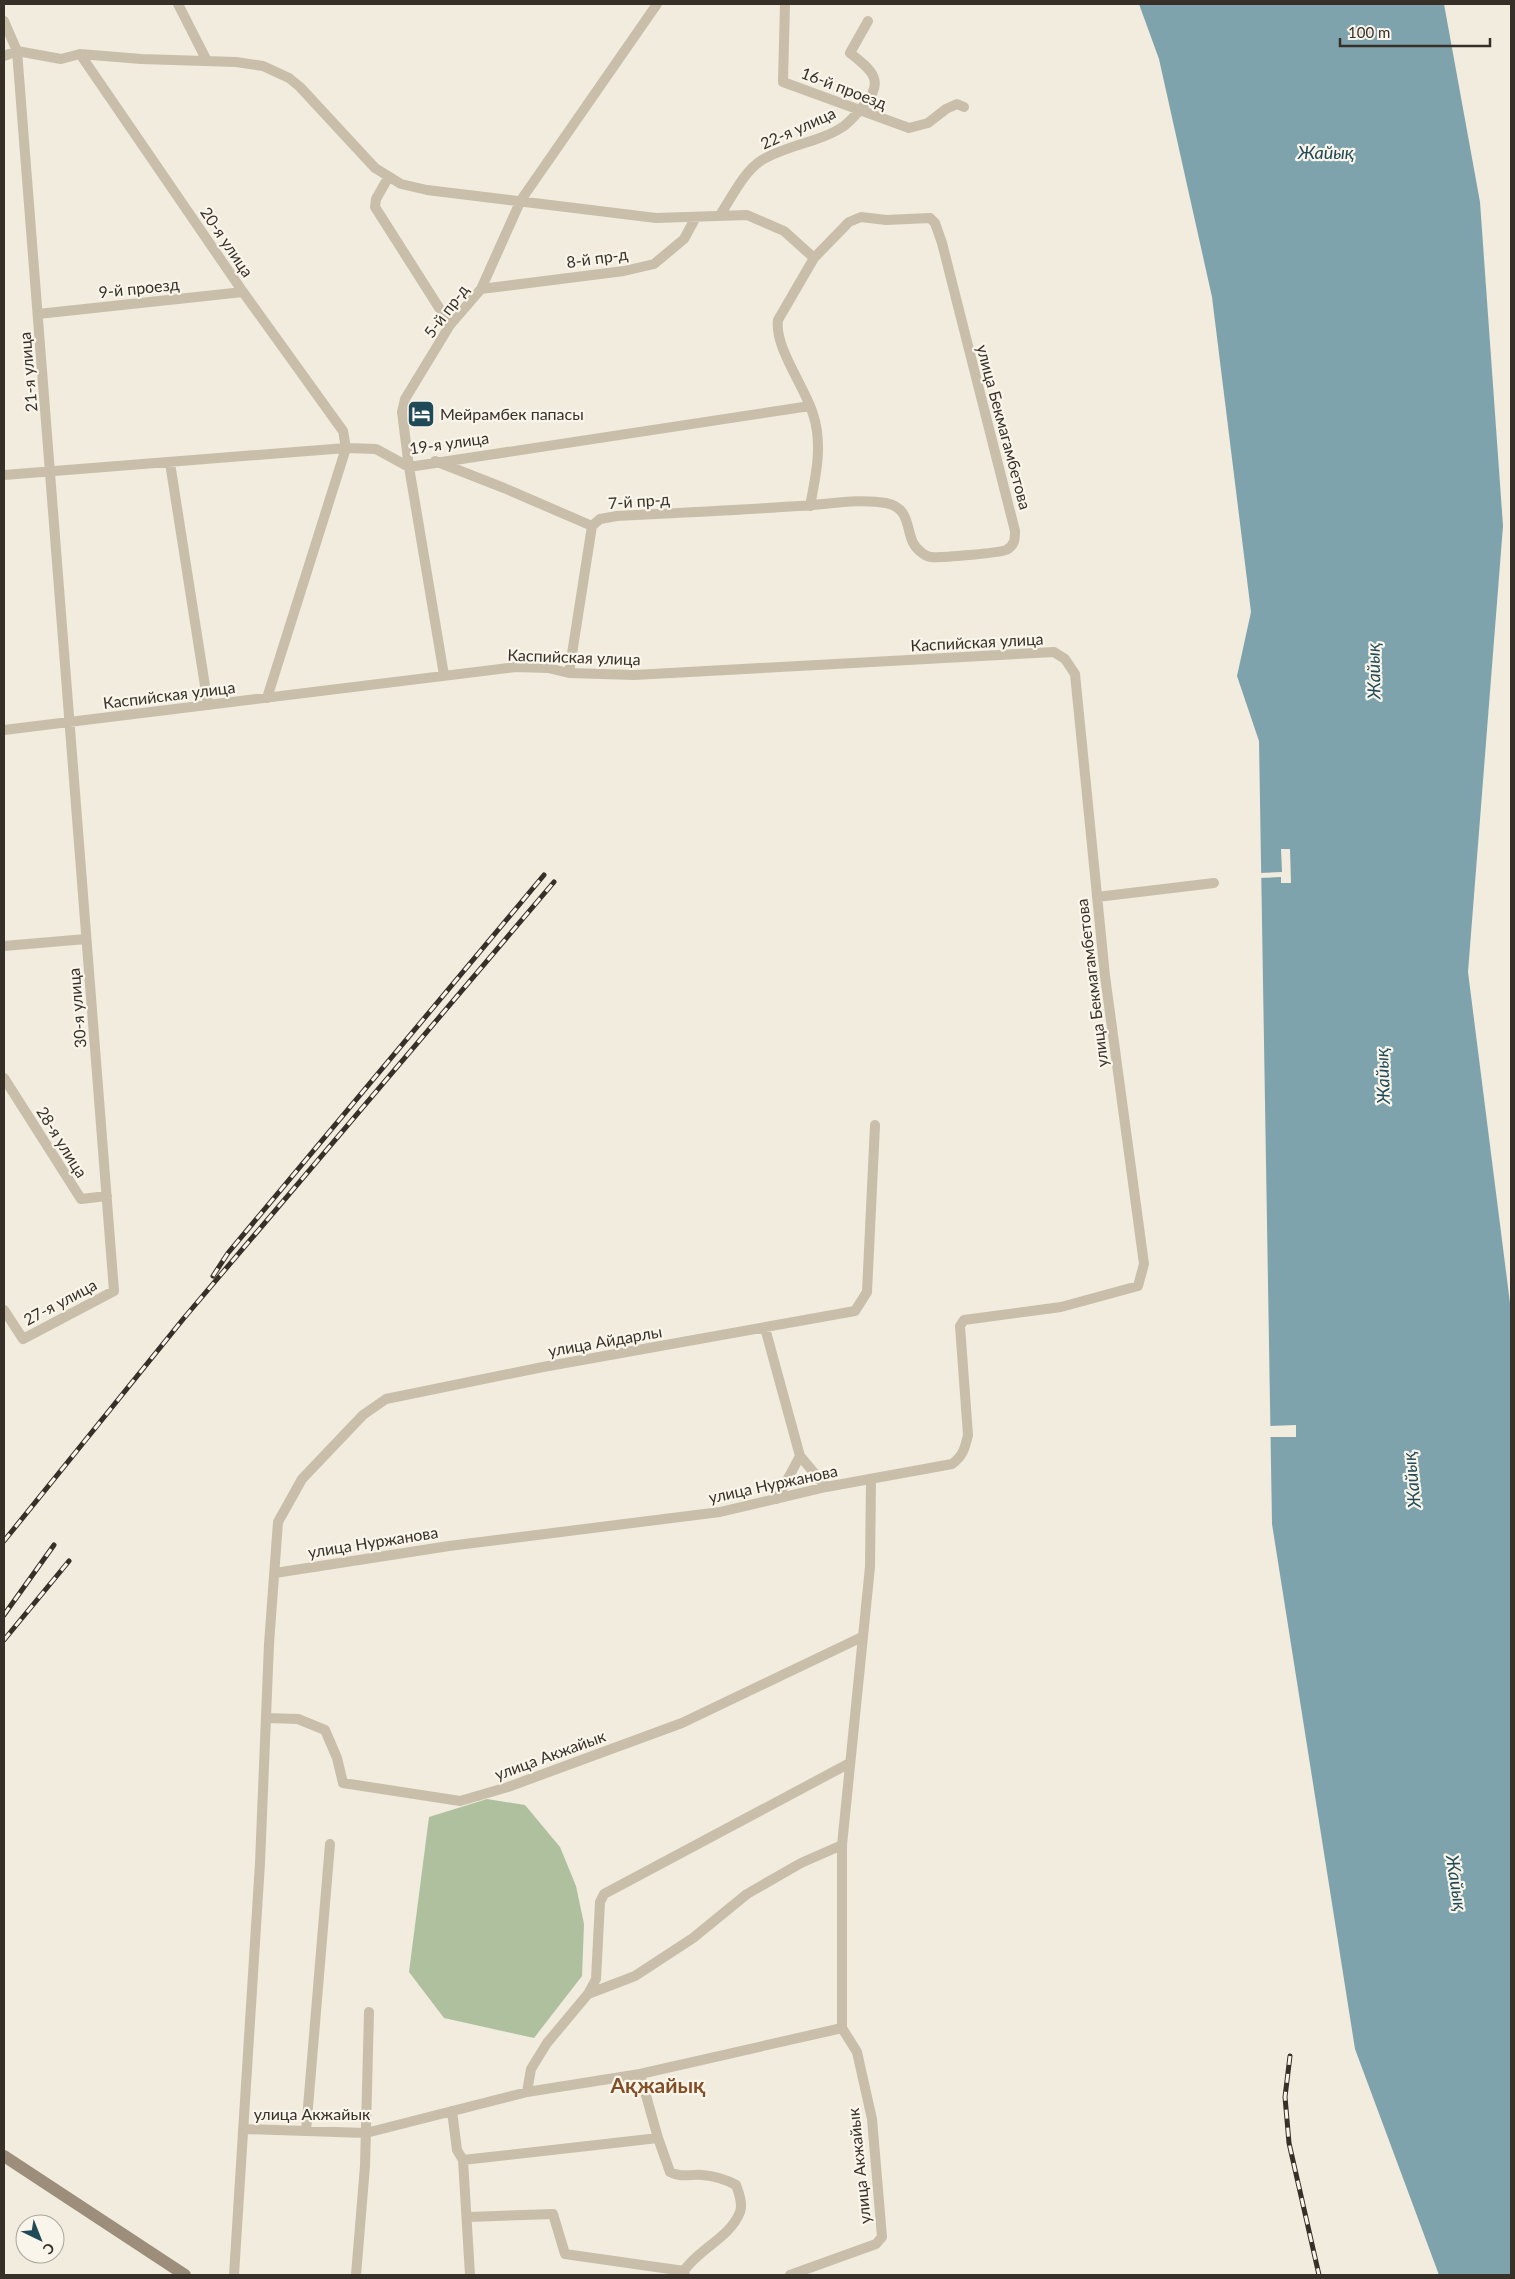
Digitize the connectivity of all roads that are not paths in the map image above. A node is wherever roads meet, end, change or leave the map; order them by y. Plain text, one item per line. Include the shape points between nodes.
1 (178, 4) edge
2 (657, 4) edge
3 (786, 4) edge
4 (4, 21) edge
5 (868, 22) dead end
6 (17, 51) junction
7 (80, 54) junction
8 (4, 56) edge
9 (207, 61) junction
10 (964, 107) dead end
11 (861, 109) junction
12 (388, 178) junction
13 (521, 200) junction
14 (720, 215) junction
15 (696, 217) junction
16 (814, 258) junction
17 (481, 289) junction
18 (243, 292) junction
19 (38, 314) junction
20 (450, 325) junction
21 (810, 406) junction
22 (346, 448) junction
23 (435, 461) junction
24 (170, 463) junction
25 (408, 467) junction
26 (51, 470) junction
27 (4, 476) edge
28 (810, 506) junction
29 (592, 526) junction
30 (569, 673) junction
31 (1076, 674) joint
32 (444, 675) junction
33 (267, 698) junction
34 (208, 705) junction
35 (69, 723) junction
36 (4, 730) edge
37 (1214, 883) dead end
38 (1097, 897) junction
39 (86, 939) junction
40 (4, 946) edge
41 (4, 1078) edge
42 (875, 1125) dead end
43 (107, 1196) junction
44 (1138, 1286) joint
45 (114, 1291) joint
46 (4, 1310) edge
47 (765, 1328) junction
48 (800, 1456) junction
49 (871, 1479) junction
50 (826, 1487) junction
51 (777, 1499) junction
52 (275, 1572) junction
53 (862, 1637) junction
54 (267, 1718) junction
55 (848, 1764) junction
56 (330, 1844) dead end
57 (842, 1845) junction
58 (588, 1994) junction
59 (370, 2012) dead end
60 (842, 2028) junction
61 (640, 2074) junction
62 (527, 2092) junction
63 (452, 2111) junction
64 (243, 2129) junction
65 (306, 2131) junction
66 (366, 2132) junction
67 (658, 2138) junction
68 (4, 2156) edge
69 (463, 2160) junction
70 (468, 2217) junction
71 (684, 2273) edge
72 (185, 2275) edge
73 (234, 2275) edge
74 (356, 2275) edge
75 (470, 2275) edge
76 (790, 2275) edge

1 - 9 street
2 - 13 street, 5-й пр-д
3 - 11 street, 16-й проезд via 784,82
4 - 6 street, 21-я улица
5 - 11 street, 22-я улица via 850,53 869,68 876,82 875,93
6 - 7 street via 61,60
6 - 8 street
6 - 19 street, 21-я улица
7 - 9 street
7 - 18 street, 20-я улица
9 - 12 street via 263,66 289,78
10 - 11 street, 16-й проезд via 957,104 928,123 909,128
11 - 14 street, 22-я улица via 843,126 760,161
12 - 13 street via 427,190
12 - 20 street via 375,207
13 - 15 street via 656,218
13 - 17 street, 5-й пр-д
14 - 15 street
14 - 16 street via 747,215 766,222 784,231
15 - 17 street, 8-й пр-д via 684,239 654,264
16 - 21 street via 778,320 777,330
16 - 28 street, улица Бекмагамбетова via 849,222 861,217 886,220 923,217 935,223 998,458 1015,540 1006,550 931,557 914,546 900,509 879,503
17 - 20 street, 5-й пр-д
18 - 19 street, 9-й проезд
18 - 22 street, 20-я улица via 343,431
19 - 26 street, 21-я улица
20 - 25 street, 5-й пр-д via 406,399 402,412
21 - 23 street, 19-я улица
21 - 28 street via 819,441
22 - 24 street, 19-я улица
22 - 25 street, 19-я улица via 376,449
22 - 33 street
23 - 25 street, 19-я улица
23 - 29 street
24 - 26 street, 19-я улица
24 - 34 street
25 - 32 street, 5-й пр-д
26 - 27 street, 19-я улица
26 - 35 street, 21-я улица
28 - 29 street, 7-й пр-д via 617,516 600,519
29 - 30 street, 7-й пр-д
30 - 31 street, Каспийская улица via 634,675 1054,652 1065,659
30 - 32 street, Каспийская улица via 548,668 516,667
31 - 38 street, улица Бекмагамбетова
32 - 33 street, Каспийская улица
33 - 34 street, Каспийская улица
34 - 35 street, Каспийская улица
35 - 36 street, Каспийская улица
35 - 39 street, 30-я улица
37 - 38 street
38 - 44 street, улица Бекмагамбетова via 1144,1264
39 - 40 street
39 - 43 street, 30-я улица
41 - 43 street, 28-я улица via 80,1199
42 - 47 street, улица Айдарлы via 867,1292 855,1311
43 - 45 street, 30-я улица
44 - 49 street, улица Нуржанова via 1061,1308 964,1320 960,1326 968,1435 960,1458 952,1464
45 - 46 street, 27-я улица via 23,1339
47 - 48 street
47 - 52 street, улица Айдарлы via 543,1366 386,1399 363,1415 302,1479 278,1522
48 - 50 street
48 - 51 street
49 - 50 street, улица Нуржанова
49 - 53 street via 870,1568
50 - 51 street, улица Нуржанова
51 - 52 street, улица Нуржанова via 720,1512 449,1546
52 - 54 street, улица Айдарлы
53 - 54 street, улица Акжайык via 682,1723 508,1787 460,1801 343,1783 325,1730 298,1719
53 - 55 street
54 - 64 street, улица Айдарлы
55 - 57 street
55 - 58 street via 604,1894 600,1902 596,1979
56 - 65 street
57 - 58 street via 801,1862 747,1894 693,1938 635,1976
57 - 60 street
58 - 62 street via 547,2043 532,2069
59 - 66 street
60 - 61 street, улица Акжайык
60 - 76 street, улица Акжайык via 857,2052 872,2119 882,2237 876,2244
61 - 62 street, улица Акжайык
61 - 67 street
62 - 63 street, улица Акжайык
63 - 66 street, улица Акжайык
63 - 69 street via 457,2150
64 - 65 street, улица Акжайык
64 - 73 street, улица Айдарлы
65 - 66 street, улица Акжайык
66 - 74 street
67 - 69 street
67 - 71 street via 670,2172 679,2176 722,2178 736,2185 741,2200 740,2211 728,2229 692,2259
68 - 72 main road
69 - 70 street
70 - 71 street via 552,2214 565,2254
70 - 75 street

